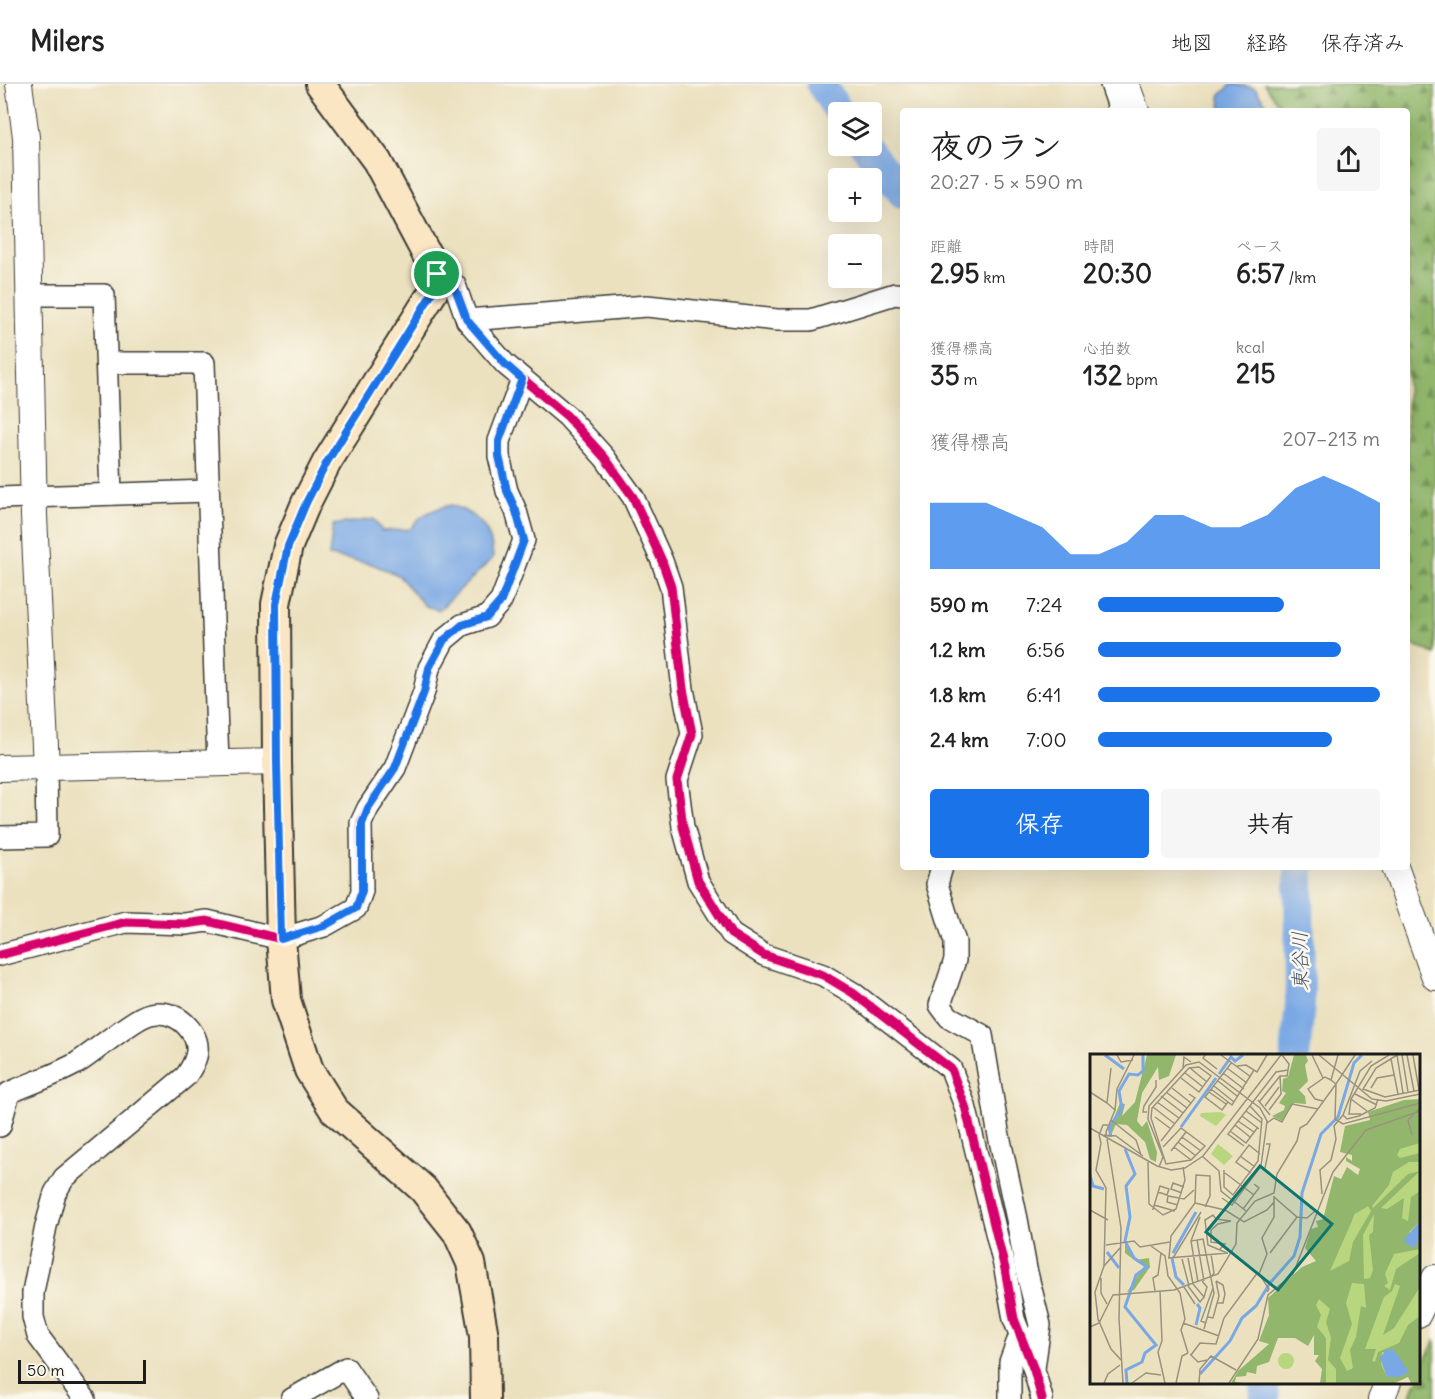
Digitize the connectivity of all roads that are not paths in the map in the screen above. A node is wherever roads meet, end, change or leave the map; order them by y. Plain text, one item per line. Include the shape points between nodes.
1 (19, 84) edge
2 (320, 84) edge
3 (1111, 84) edge
4 (1126, 84) edge
5 (1117, 108) edge
6 (1135, 108) edge
7 (437, 274) junction
8 (30, 295) junction
9 (900, 295) edge
10 (467, 320) junction
11 (107, 363) junction
12 (522, 379) junction
13 (208, 491) junction
14 (111, 494) junction
15 (33, 497) junction
16 (0, 498) edge
17 (277, 762) junction
18 (218, 763) junction
19 (46, 767) junction
20 (0, 768) edge
21 (0, 837) edge
22 (941, 870) edge
23 (1396, 870) edge
24 (281, 939) junction
25 (0, 954) edge
26 (1435, 977) edge
27 (0, 1126) edge
28 (1435, 1278) edge
29 (1420, 1312) edge
30 (1020, 1335) junction
31 (1034, 1370) junction
32 (1388, 1384) edge
33 (85, 1399) edge
34 (292, 1399) edge
35 (367, 1399) edge
36 (485, 1399) edge
37 (1010, 1399) edge
38 (1042, 1399) edge
39 (1381, 1399) edge

1 - 8 street via 26,137
2 - 7 main road via 377,160
3 - 5 street
4 - 6 street
7 - 10 street via 454,285
7 - 17 main road via 433,292 327,462 288,546 276,604
8 - 11 street via 104,295
8 - 15 street
9 - 10 street via 811,320 647,306
10 - 12 street
11 - 13 street via 204,363
11 - 14 street
12 - 24 street via 499,441 499,456 524,540 501,601 487,617 462,625 444,640 429,668 395,768 362,824 362,891 356,908 324,926
12 - 30 street via 567,416 605,458 633,497 662,561 671,587 692,734 677,780 683,827 698,881 731,934 764,955 823,975 853,993 951,1069 965,1106
13 - 14 street
13 - 18 street
14 - 15 street
15 - 16 street
15 - 19 street
17 - 18 street
17 - 24 main road
18 - 19 street
19 - 20 street
19 - 21 street via 46,836
22 - 31 street via 937,884 955,942 955,960 940,1005 949,1017 982,1035 998,1131 1040,1325
23 - 26 street
24 - 25 street via 207,921 126,922
24 - 36 main road via 286,1000 309,1070 334,1110 423,1189 457,1232 471,1263 484,1336
27 - 33 street via 9,1093 76,1064 148,1014 176,1017 196,1039 195,1064 186,1076 64,1178 55,1193 33,1292 33,1317 38,1335
28 - 29 street
30 - 31 street
30 - 37 street via 1010,1362
31 - 38 street
32 - 39 street
34 - 35 street via 346,1368

